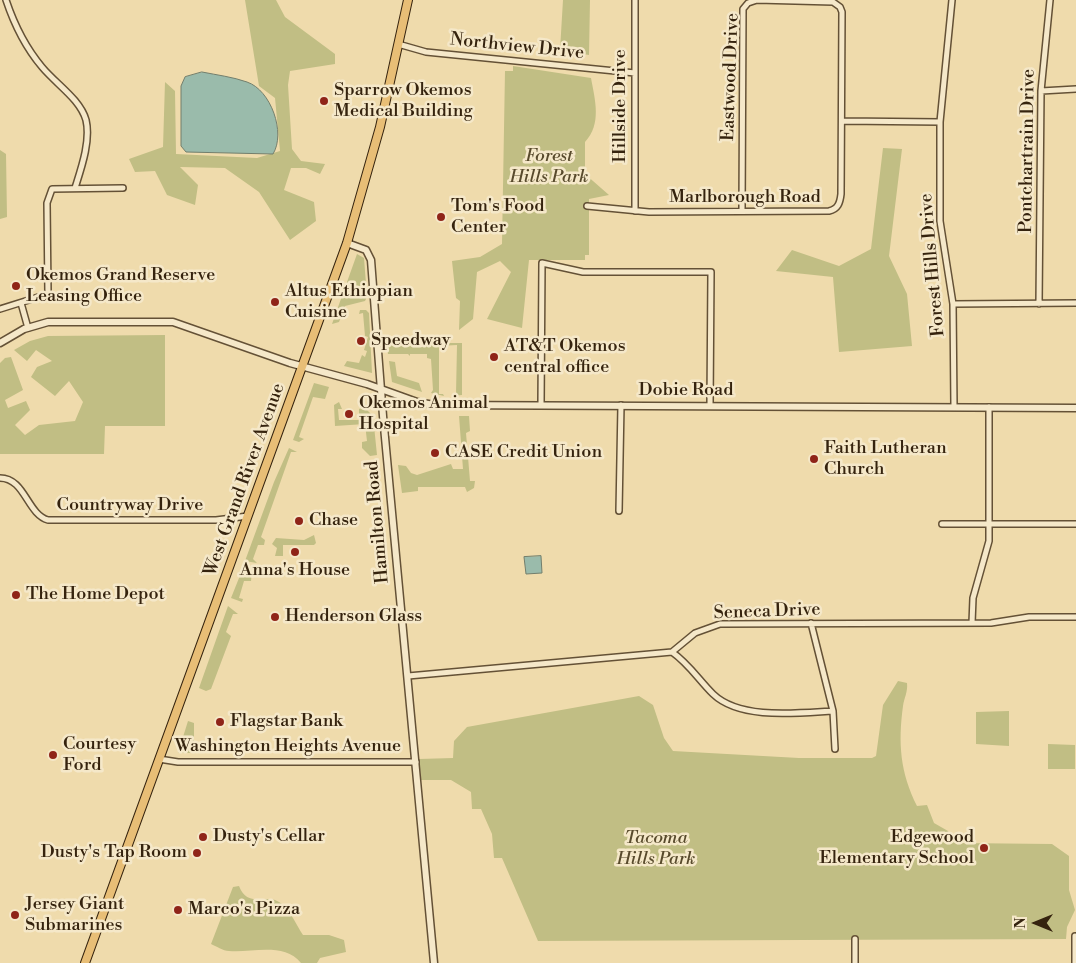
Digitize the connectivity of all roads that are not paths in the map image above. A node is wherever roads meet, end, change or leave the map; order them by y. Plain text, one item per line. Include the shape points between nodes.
1 (6, 0) edge
2 (408, 0) edge
3 (635, 0) edge
4 (952, 0) edge
5 (1050, 0) edge
6 (398, 44) junction
7 (634, 73) junction
8 (1076, 89) edge
9 (1041, 92) junction
10 (842, 121) junction
11 (940, 122) junction
12 (75, 188) junction
13 (123, 188) dead end
14 (587, 206) dead end
15 (635, 211) junction
16 (742, 211) junction
17 (347, 243) junction
18 (20, 303) junction
19 (1076, 303) edge
20 (953, 304) junction
21 (1039, 304) junction
22 (0, 309) edge
23 (28, 328) junction
24 (0, 343) edge
25 (302, 366) junction
26 (381, 390) junction
27 (541, 405) junction
28 (621, 406) junction
29 (710, 406) junction
30 (954, 407) junction
31 (989, 408) junction
32 (1076, 408) edge
33 (0, 478) edge
34 (619, 511) dead end
35 (248, 516) junction
36 (942, 524) dead end
37 (989, 524) junction
38 (1076, 524) edge
39 (1076, 617) edge
40 (810, 623) junction
41 (972, 623) junction
42 (672, 652) junction
43 (408, 676) junction
44 (833, 711) junction
45 (835, 749) dead end
46 (159, 759) junction
47 (416, 762) junction
48 (1076, 936) edge
49 (855, 939) dead end
50 (85, 963) edge
51 (434, 963) edge
52 (855, 963) edge
53 (1074, 963) edge

1 - 12 street via 23,39 41,66 75,101 86,121 86,145
2 - 6 main road, West Grand River Avenue
3 - 7 street, Hillside Drive
4 - 11 street, Forest Hills Drive
5 - 9 street, Pontchartrain Drive
6 - 7 street, Northview Drive via 418,51
6 - 17 main road, West Grand River Avenue via 380,127
7 - 15 street, Hillside Drive
8 - 9 street
9 - 21 street, Pontchartrain Drive
10 - 11 street
10 - 16 street, Marlborough Road via 842,189 838,206 829,211
10 - 16 street, Eastwood Drive via 840,7 826,0 757,0 748,3 743,9 742,21
11 - 20 street, Forest Hills Drive via 940,221
12 - 13 street
12 - 18 street via 52,189 47,203 48,294
14 - 15 street, Marlborough Road
15 - 16 street, Marlborough Road
17 - 25 main road, West Grand River Avenue
17 - 26 street, Hamilton Road via 364,249 371,257
18 - 22 street
18 - 23 street
19 - 21 street
20 - 21 street
20 - 30 street, Forest Hills Drive
23 - 24 street, Dobie Road
23 - 25 street, Dobie Road via 61,321 173,322
25 - 26 street, Dobie Road
25 - 35 main road, West Grand River Avenue
26 - 27 street, Dobie Road via 434,405
26 - 43 street, Hamilton Road
27 - 28 street, Dobie Road
27 - 29 street via 542,263 583,272 711,272
28 - 29 street, Dobie Road
28 - 34 street
29 - 30 street, Dobie Road
30 - 31 street, Dobie Road
31 - 32 street, Dobie Road
31 - 37 street
33 - 35 street, Countryway Drive via 14,482 40,516 48,520 216,520
35 - 46 main road, West Grand River Avenue
36 - 37 street
37 - 38 street
37 - 41 street via 985,559 973,598
39 - 41 street, Seneca Drive via 1029,617
40 - 41 street, Seneca Drive
40 - 42 street, Seneca Drive via 713,625 695,633
40 - 44 street
42 - 43 street
42 - 44 street via 689,665 712,693 736,708 755,712
43 - 47 street, Hamilton Road
44 - 45 street
46 - 47 street, Washington Heights Avenue via 174,762
46 - 50 main road, West Grand River Avenue
47 - 51 street, Hamilton Road
48 - 53 street
49 - 52 street

